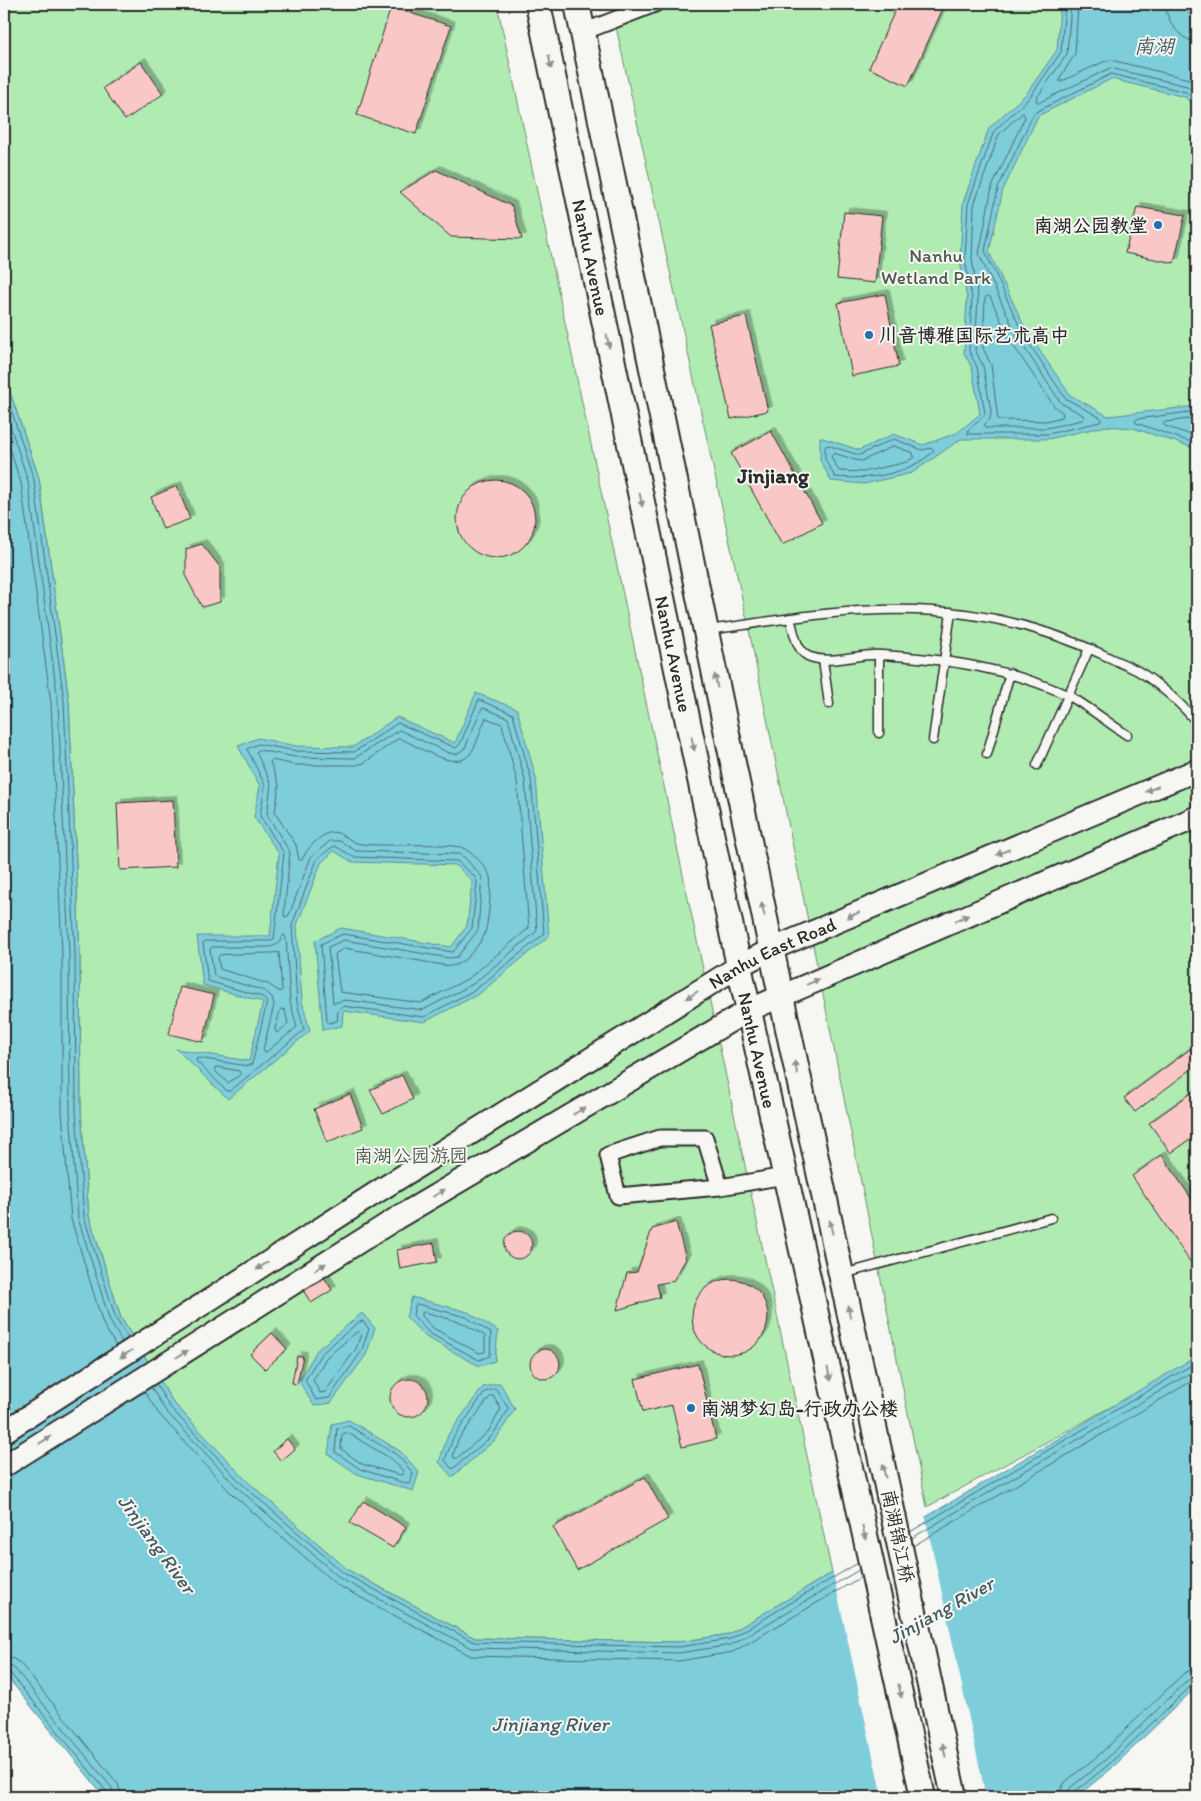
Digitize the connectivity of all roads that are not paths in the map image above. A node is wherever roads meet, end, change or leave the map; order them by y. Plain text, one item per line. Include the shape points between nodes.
1 (655, 4) edge
2 (577, 5) edge
3 (539, 9) edge
4 (583, 32) junction
5 (951, 612) junction
6 (790, 618) junction
7 (706, 630) junction
8 (1089, 648) junction
9 (879, 655) junction
10 (823, 660) junction
11 (944, 660) junction
12 (1010, 673) junction
13 (1068, 696) junction
14 (829, 704) dead end
15 (1197, 723) edge
16 (879, 733) dead end
17 (1127, 735) dead end
18 (933, 740) dead end
19 (987, 754) dead end
20 (1037, 765) dead end
21 (1197, 770) edge
22 (1197, 817) edge
23 (772, 949) junction
24 (739, 966) junction
25 (781, 996) junction
26 (749, 1010) junction
27 (785, 1176) junction
28 (720, 1187) junction
29 (1051, 1218) dead end
30 (841, 1275) junction
31 (810, 1292) joint
32 (4, 1432) edge
33 (4, 1466) edge
34 (924, 1797) edge
35 (954, 1797) edge

1 - 4 street
2 - 4 main road, Nanhu Avenue
3 -> 24 main road, Nanhu Avenue
4 - 7 main road, Nanhu Avenue
5 - 6 lane via 906,609
5 - 8 lane via 992,617 1046,631
5 - 11 lane
6 - 7 lane
6 - 10 lane via 798,646 808,657
23 -> 7 main road, Nanhu Avenue
8 - 13 lane
8 - 15 lane via 1140,672 1187,710
9 - 10 lane
9 - 11 lane
9 - 16 lane
10 - 14 lane
11 - 12 lane
11 - 18 lane
12 - 13 lane
12 - 19 lane
13 - 17 lane
13 - 20 lane
21 -> 23 main road, Nanhu East Road
25 -> 22 main road
23 - 24 main road, Nanhu East Road
23 - 25 main road, Nanhu Avenue
24 - 26 main road, Nanhu Avenue
24 -> 32 main road, Nanhu East Road via 377,1192
25 - 26 main road
30 -> 25 main road, Nanhu Avenue
26 - 27 main road, Nanhu Avenue
33 -> 26 main road via 397,1218
27 - 28 street
27 - 31 main road, Nanhu Avenue
28 - 28 street via 618,1196 608,1155 660,1138 705,1138
29 - 30 lane
35 -> 30 main road, 南湖锦江桥
31 -> 34 main road, 南湖锦江桥

